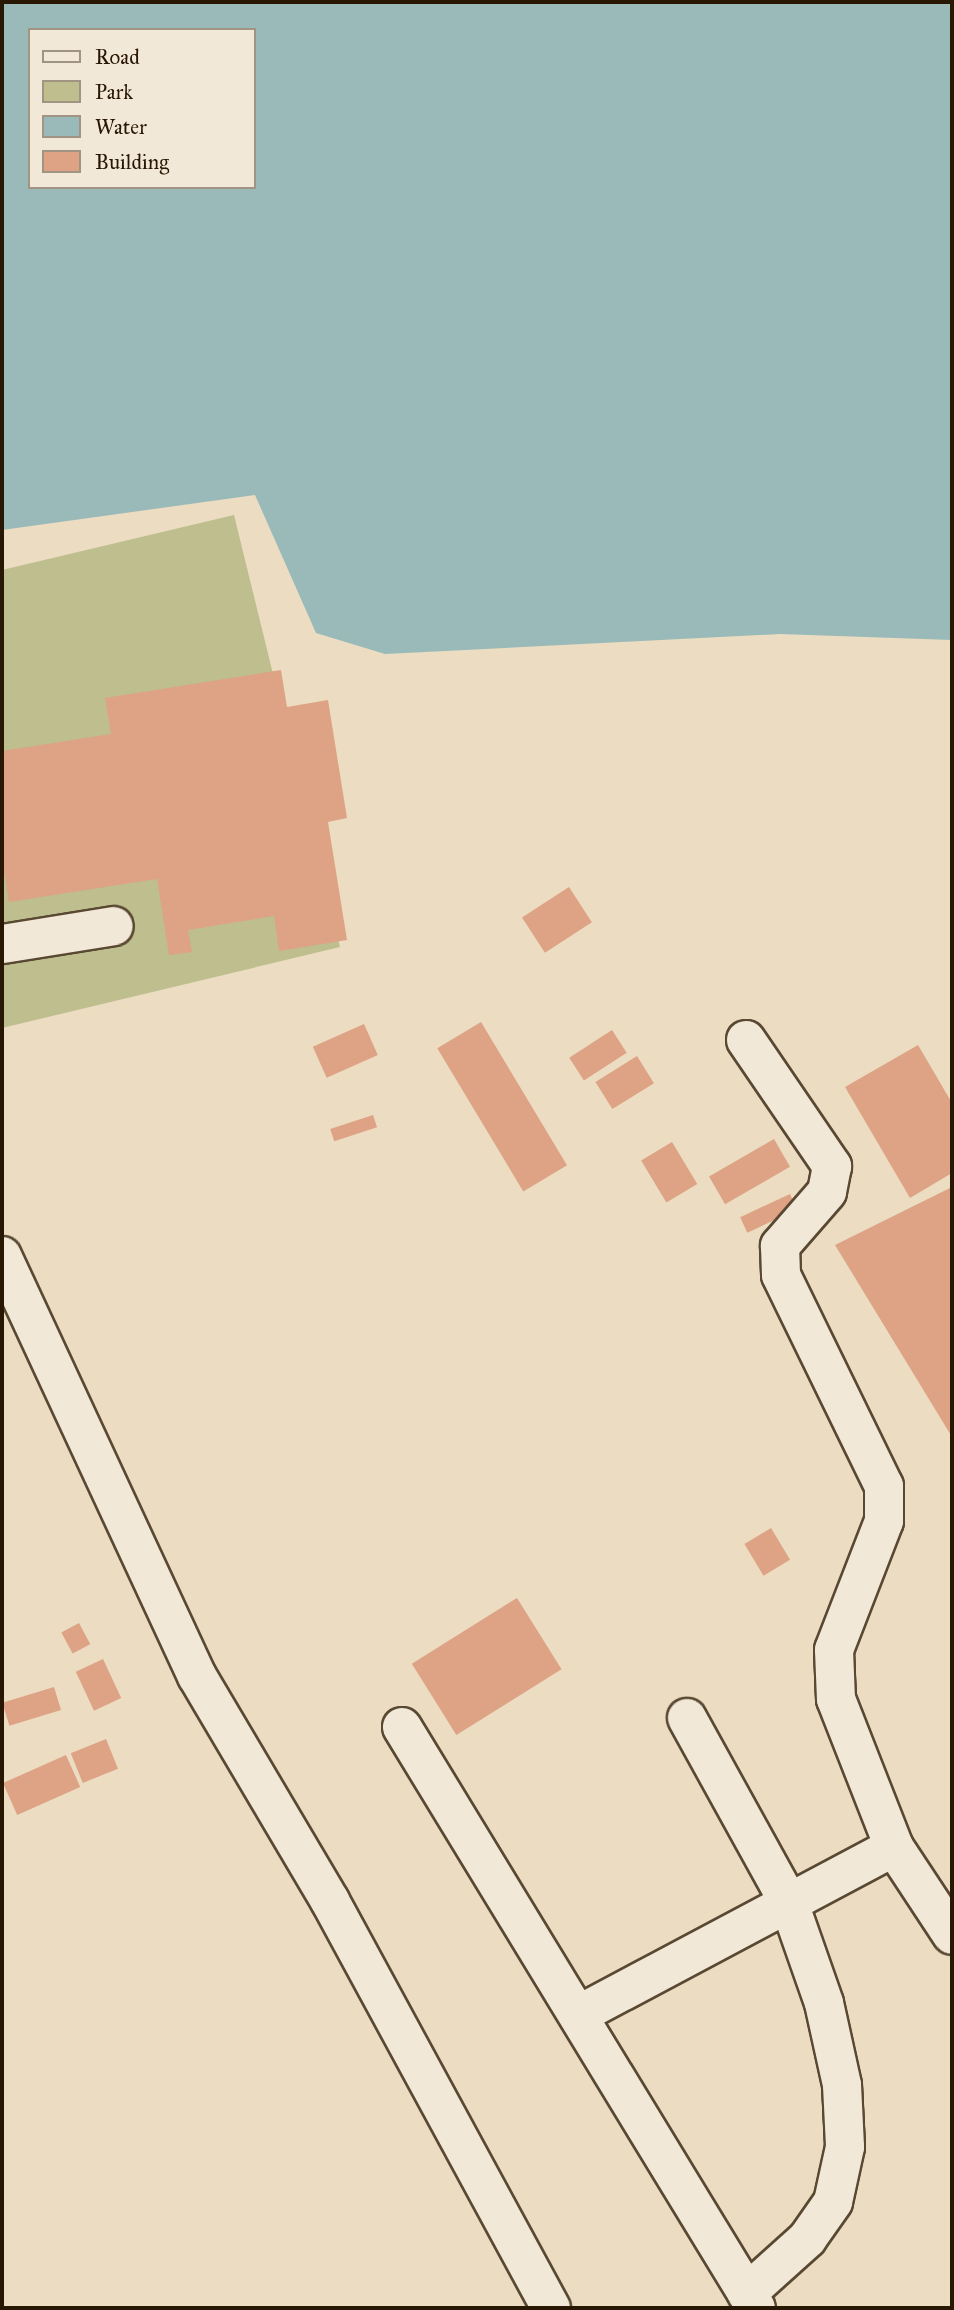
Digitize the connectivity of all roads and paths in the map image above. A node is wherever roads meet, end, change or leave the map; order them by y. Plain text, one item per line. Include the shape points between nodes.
1 (114, 926) dead end
2 (2, 944) edge
3 (746, 1040) dead end
4 (2, 1256) edge
5 (687, 1718) dead end
6 (402, 1727) dead end
7 (894, 1847) junction
8 (789, 1903) junction
9 (952, 1935) edge
10 (578, 2015) junction
11 (751, 2301) edge
12 (551, 2308) edge

1 - 2 lane
3 - 7 lane via 832,1166 830,1188 780,1246 779,1256 785,1284 884,1486 884,1521 834,1650 832,1676 836,1699
4 - 12 lane via 197,1676 330,1902
5 - 8 lane
6 - 10 lane
7 - 8 lane
7 - 9 lane
8 - 10 lane
8 - 11 lane via 830,2031 842,2085 845,2147 833,2202 807,2239
10 - 11 lane

